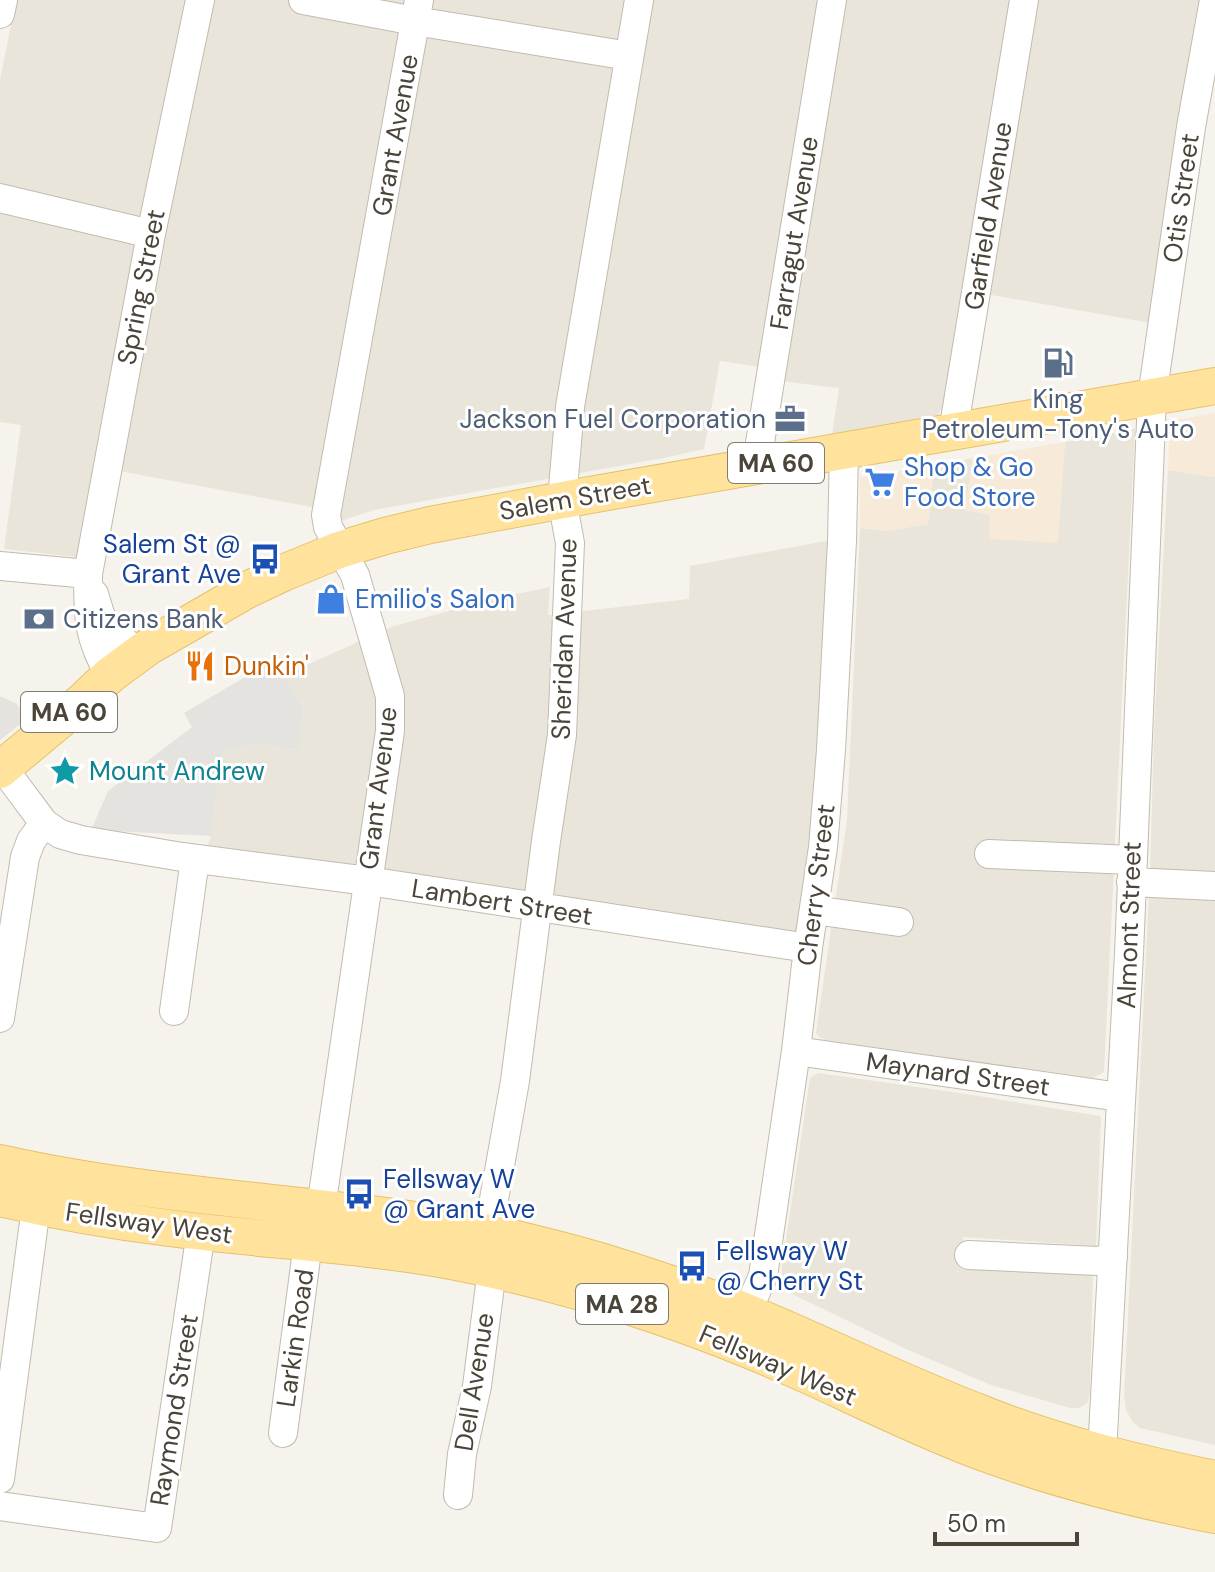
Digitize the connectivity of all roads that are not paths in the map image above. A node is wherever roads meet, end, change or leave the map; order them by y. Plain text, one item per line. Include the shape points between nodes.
1 (3, 0) edge
2 (200, 0) edge
3 (303, 0) edge
4 (639, 0) edge
5 (832, 0) edge
6 (1024, 0) edge
7 (1214, 0) edge
8 (417, 11) edge
9 (0, 14) edge
10 (629, 56) junction
11 (0, 198) edge
12 (151, 234) junction
13 (1215, 386) edge
14 (1152, 397) junction
15 (953, 432) junction
16 (844, 451) junction
17 (756, 467) junction
18 (562, 500) junction
19 (339, 550) junction
20 (0, 566) edge
21 (88, 574) junction
22 (139, 654) junction
23 (110, 675) junction
24 (1, 769) edge
25 (44, 823) junction
26 (989, 854) dead end
27 (195, 859) junction
28 (1131, 871) junction
29 (368, 881) junction
30 (1215, 886) edge
31 (538, 908) junction
32 (814, 910) junction
33 (899, 922) dead end
34 (808, 948) junction
35 (174, 1011) dead end
36 (0, 1018) edge
37 (796, 1051) junction
38 (1120, 1097) junction
39 (0, 1163) edge
40 (0, 1198) edge
41 (36, 1207) junction
42 (321, 1208) junction
43 (201, 1232) junction
44 (488, 1233) junction
45 (308, 1243) junction
46 (969, 1255) dead end
47 (1113, 1257) junction
48 (492, 1270) junction
49 (747, 1312) junction
50 (283, 1433) dead end
51 (1102, 1453) junction
52 (0, 1479) edge
53 (1215, 1479) edge
54 (458, 1495) dead end
55 (0, 1506) edge
56 (1215, 1515) edge

1 - 9 street
2 - 12 street, Spring Street
3 - 8 street
4 - 10 street, Sheridan Avenue
5 - 17 street, Farragut Avenue
6 - 15 street, Garfield Avenue
7 - 14 street, Otis Street
8 - 10 street
8 - 19 street, Grant Avenue via 326,515
10 - 18 street, Sheridan Avenue via 570,407
11 - 12 street
12 - 21 street, Spring Street
13 - 14 main road, Salem Street / MA 60
14 - 15 main road, Salem Street / MA 60
14 - 28 street, Almont Street
15 - 16 main road, Salem Street / MA 60
16 - 17 main road, Salem Street / MA 60
16 - 32 street, Cherry Street via 831,750
17 - 18 main road, Salem Street / MA 60
18 - 19 main road, Salem Street / MA 60 via 430,525
18 - 31 street, Sheridan Avenue via 570,543 562,735
19 - 22 main road, Salem Street / MA 60 via 247,590
19 - 29 street, Grant Avenue via 355,575 390,696 390,731
20 - 21 street
21 - 22 street, Spring Street via 101,617
21 - 23 street, Spring Street via 93,643
22 - 23 main road, Salem Street / MA 60
23 - 24 main road, Salem Street / MA 60
24 - 25 street, Lambert Street
25 - 27 street, Lambert Street via 81,840
25 - 36 street via 25,857
26 - 28 street
27 - 29 street, Lambert Street
27 - 35 street
28 - 30 street
28 - 38 street, Almont Street
29 - 31 street, Lambert Street
29 - 42 street, Grant Avenue
31 - 34 street, Lambert Street
31 - 44 street, Sheridan Avenue
32 - 33 street
32 - 34 street, Cherry Street
34 - 37 street, Cherry Street
37 - 38 street, Maynard Street
37 - 49 street, Cherry Street via 763,1276
38 - 47 street, Almont Street
39 - 42 main road, Fellsway West / MA 28 via 106,1184
40 - 41 main road, Fellsway West / MA 28
41 - 43 main road, Fellsway West / MA 28
41 - 52 street
42 - 44 main road, Fellsway West / MA 28
43 - 45 main road, Fellsway West / MA 28
43 - 55 street, Raymond Street via 157,1528
44 - 49 main road, Fellsway West / MA 28 via 635,1272
45 - 48 main road, Fellsway West / MA 28
45 - 50 street, Larkin Road
46 - 47 street via 1098,1261
47 - 51 street, Almont Street
48 - 54 street, Dell Avenue
48 - 56 main road, Fellsway West / MA 28 via 677,1322 1017,1464
49 - 51 main road, Fellsway West / MA 28 via 986,1416
51 - 53 main road, Fellsway West / MA 28

